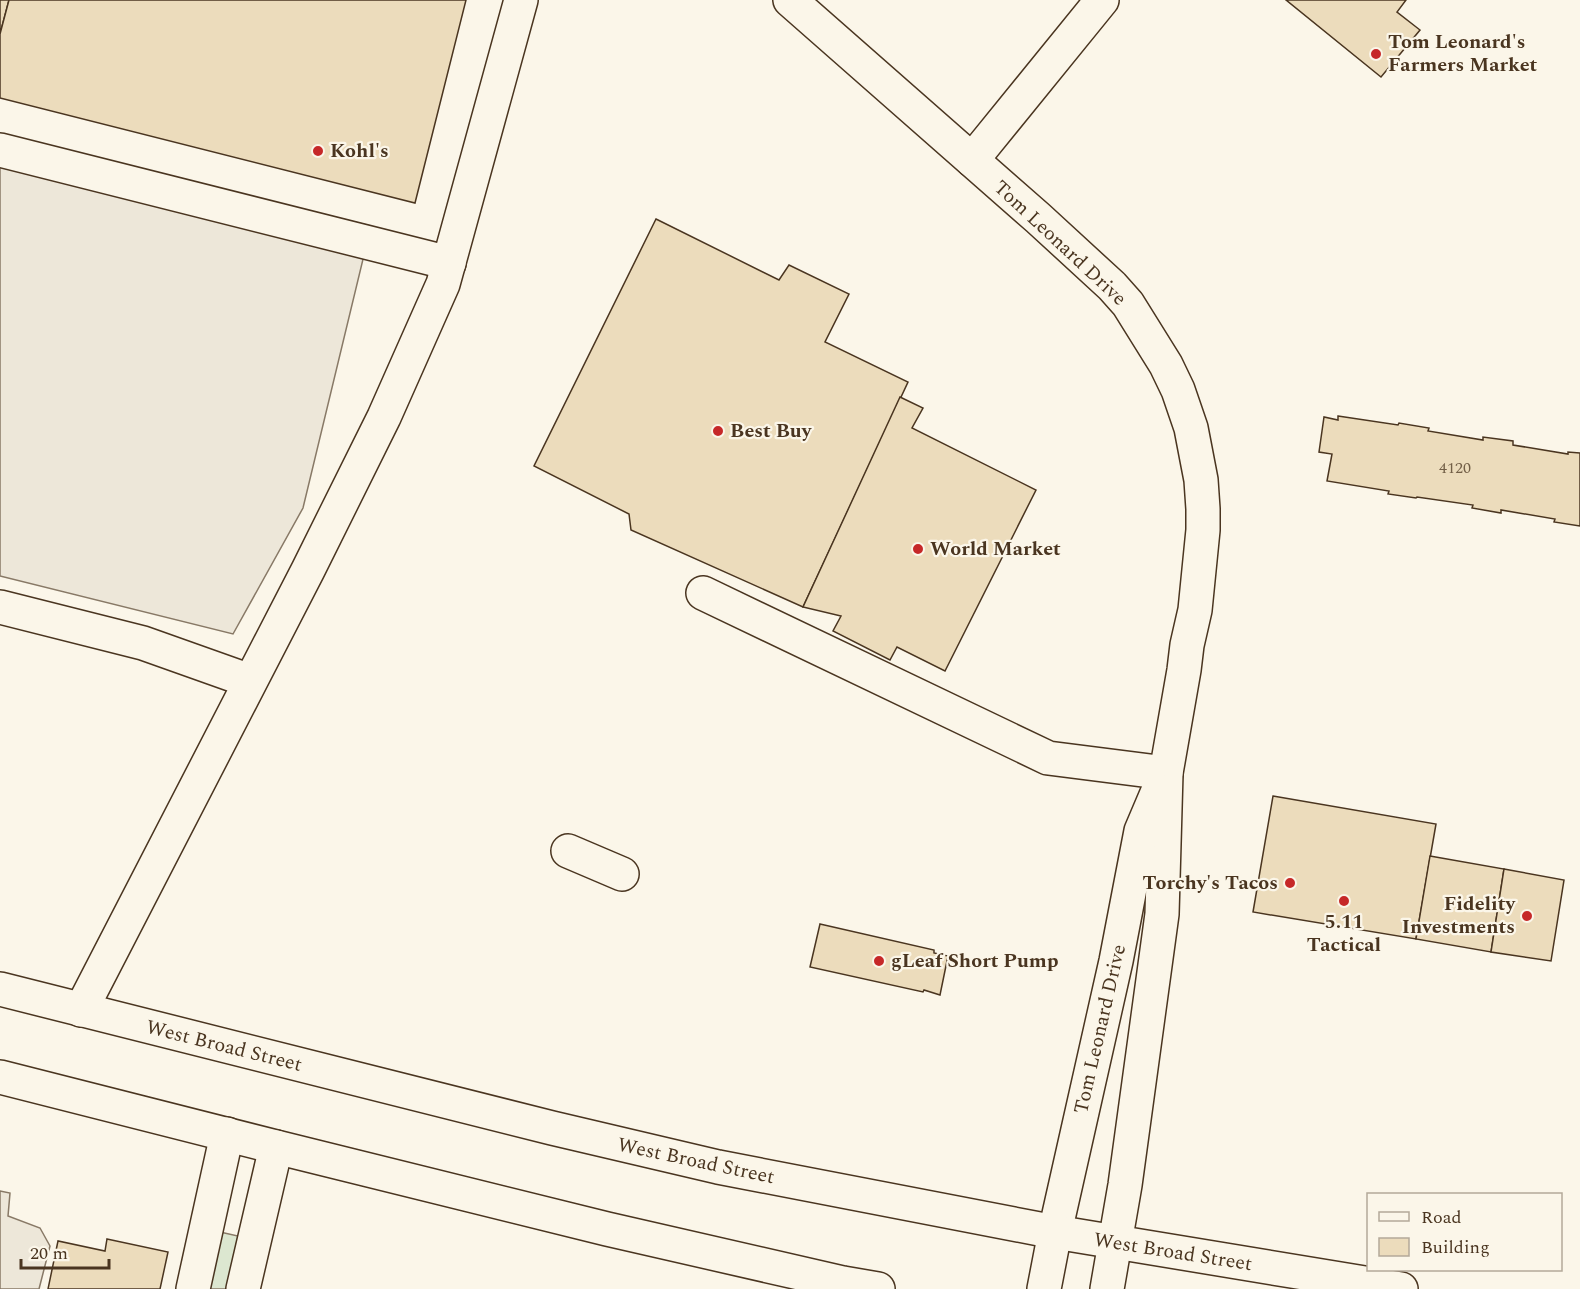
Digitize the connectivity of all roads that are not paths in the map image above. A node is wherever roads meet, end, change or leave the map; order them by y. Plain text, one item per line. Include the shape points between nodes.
1 (521, 0) edge
2 (790, 0) edge
3 (1102, 0) edge
4 (0, 150) edge
5 (972, 160) junction
6 (449, 263) junction
7 (703, 593) dead end
8 (0, 607) edge
9 (250, 681) junction
10 (1166, 773) junction
11 (568, 851) dead end
12 (622, 874) dead end
13 (0, 989) edge
14 (81, 1010) junction
15 (0, 1077) edge
16 (227, 1134) junction
17 (276, 1147) junction
18 (1055, 1232) junction
19 (1115, 1243) junction
20 (193, 1289) edge
21 (243, 1289) edge
22 (879, 1289) edge
23 (1044, 1289) edge
24 (1107, 1289) edge
25 (1401, 1289) edge

1 - 6 main road
2 - 5 main road, Tom Leonard Drive
3 - 5 main road
4 - 6 main road
5 - 10 main road, Tom Leonard Drive via 1128,304 1166,365 1191,428 1201,480 1203,530 1195,610
6 - 9 main road via 384,417
7 - 10 main road via 1048,758
8 - 9 main road via 143,643
9 - 14 main road
10 - 18 main road, Tom Leonard Drive via 1142,831
10 - 19 main road, Tom Leonard Drive via 1162,914
11 - 12 main road
13 - 14 main road, West Broad Street
14 - 18 main road, West Broad Street via 718,1167
15 - 16 main road
16 - 17 main road
16 - 20 main road
17 - 21 main road
17 - 22 main road via 607,1229
18 - 19 main road, West Broad Street
18 - 23 main road, Tom Leonard Drive
19 - 24 main road, Tom Leonard Drive
19 - 25 main road, West Broad Street

